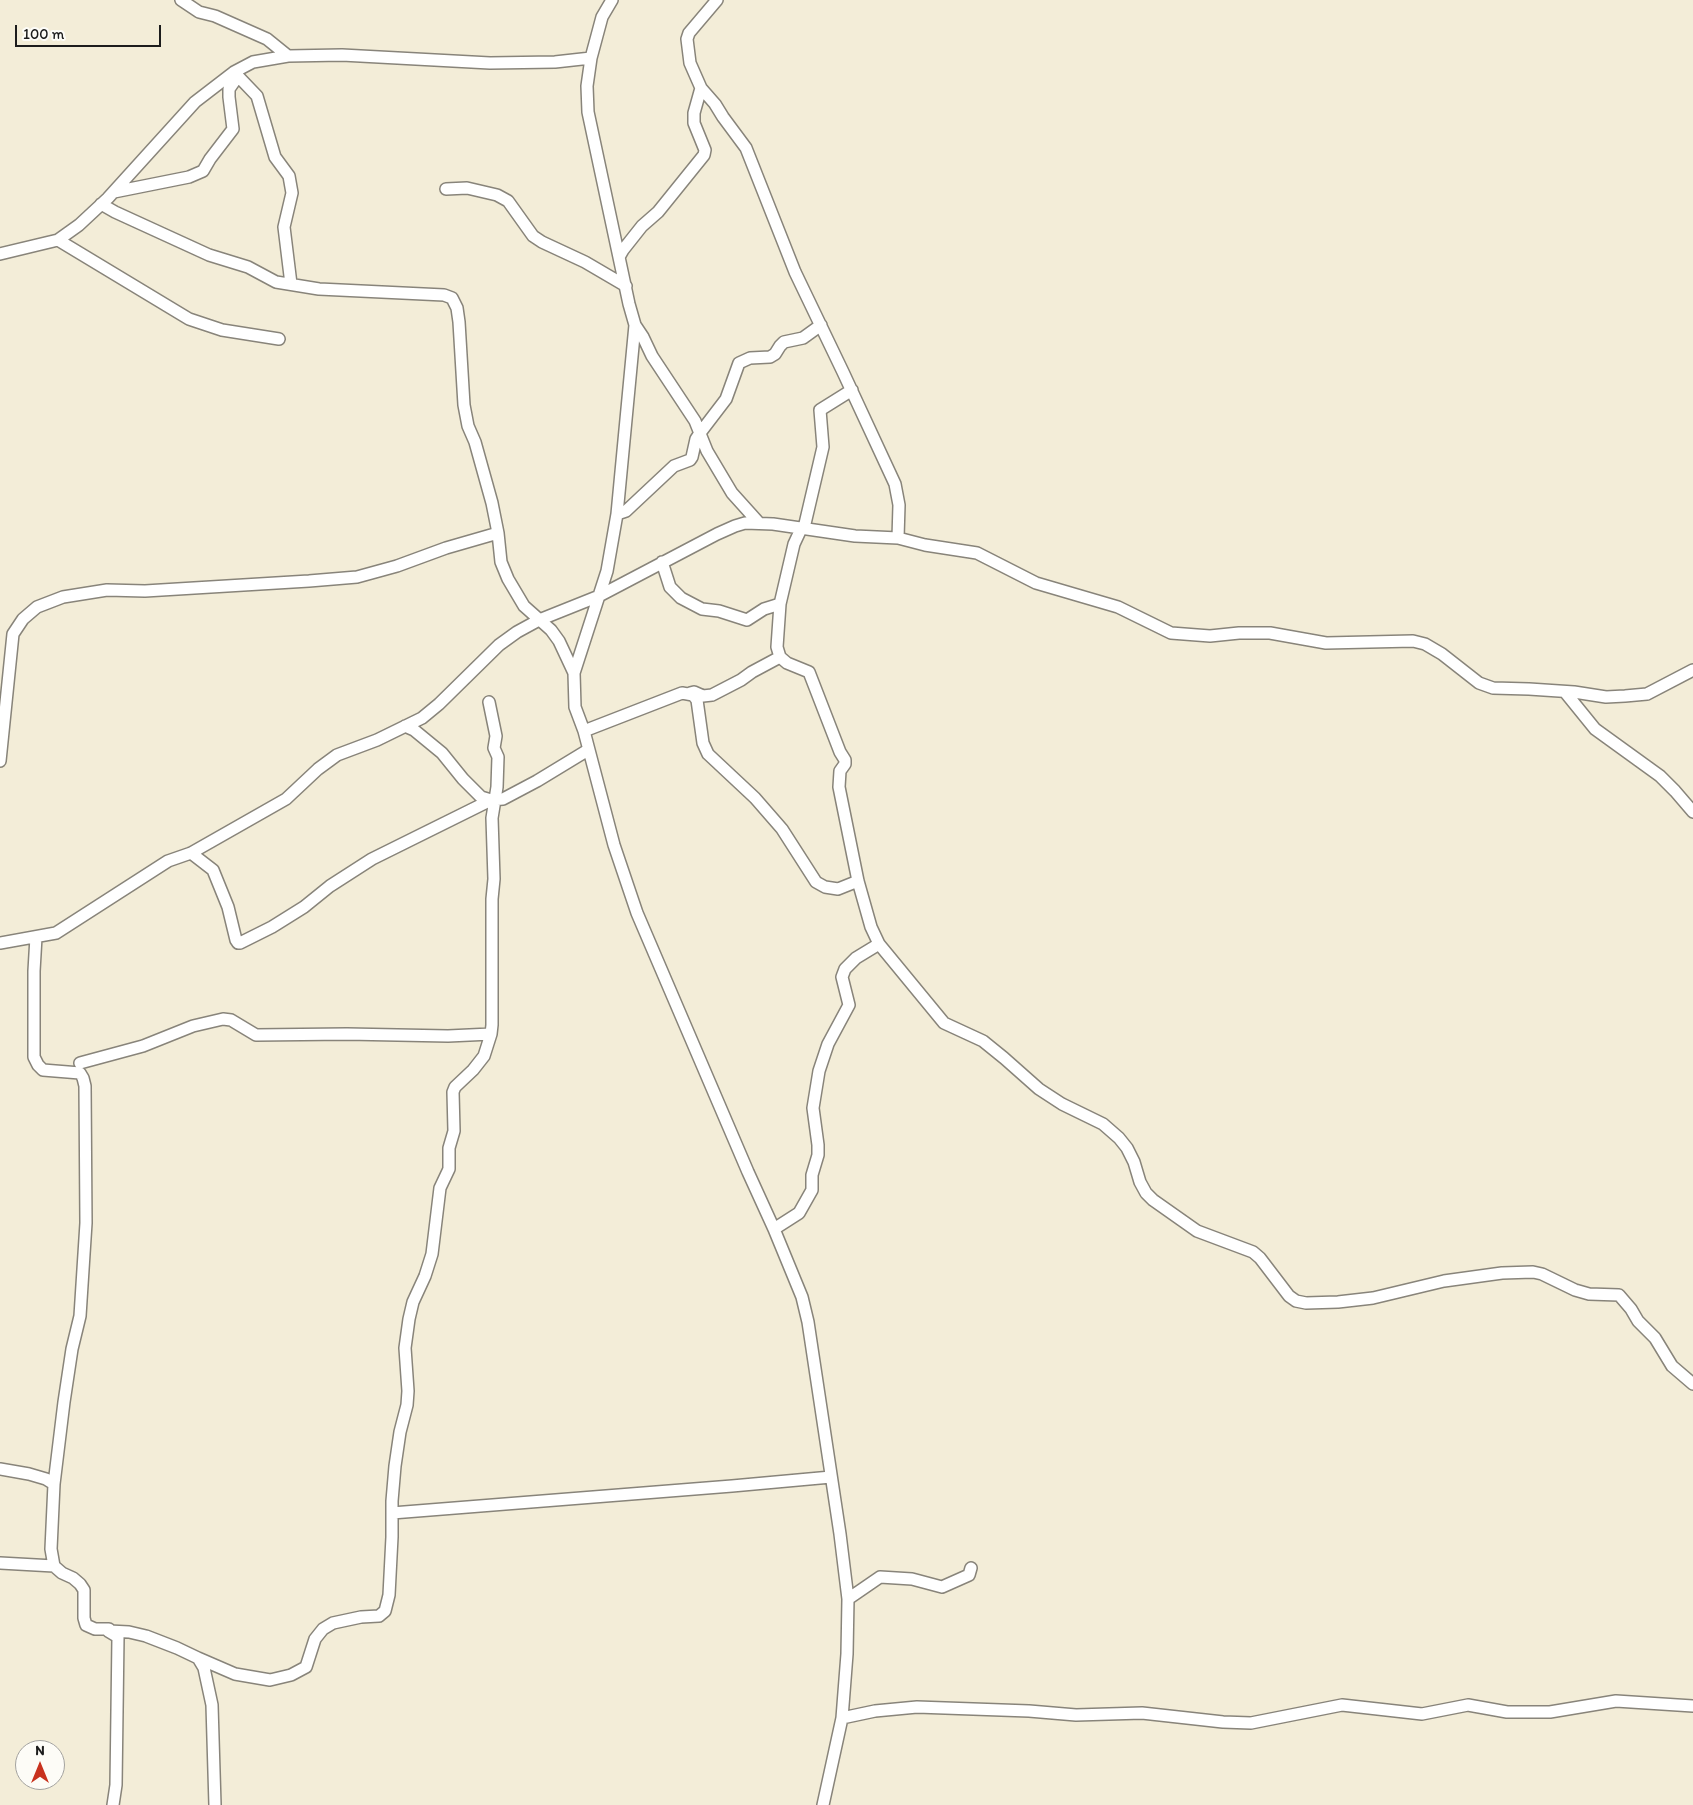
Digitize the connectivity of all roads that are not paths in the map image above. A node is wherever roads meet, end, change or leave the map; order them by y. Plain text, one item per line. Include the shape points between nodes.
1 (181, 0) edge
2 (612, 0) edge
3 (717, 0) edge
4 (288, 56) junction
5 (592, 58) junction
6 (236, 74) junction
7 (701, 88) junction
8 (446, 189) dead end
9 (114, 192) junction
10 (101, 204) junction
11 (58, 240) junction
12 (0, 254) edge
13 (619, 257) junction
14 (291, 284) junction
15 (626, 286) junction
16 (635, 325) junction
17 (821, 325) junction
18 (279, 339) dead end
19 (852, 390) junction
20 (700, 433) junction
21 (617, 514) junction
22 (759, 523) junction
23 (802, 528) junction
24 (498, 533) junction
25 (898, 538) junction
26 (662, 562) junction
27 (599, 596) junction
28 (780, 604) junction
29 (539, 620) junction
30 (780, 657) junction
31 (1693, 670) edge
32 (574, 673) junction
33 (1565, 692) junction
34 (688, 693) junction
35 (489, 702) dead end
36 (405, 726) junction
37 (584, 731) junction
38 (588, 750) junction
39 (0, 761) edge
40 (493, 800) junction
41 (1693, 812) edge
42 (191, 853) junction
43 (858, 881) junction
44 (36, 937) junction
45 (0, 943) edge
46 (879, 944) junction
47 (491, 1034) junction
48 (80, 1063) dead end
49 (774, 1229) junction
50 (1693, 1384) edge
51 (0, 1469) edge
52 (831, 1477) junction
53 (54, 1484) junction
54 (392, 1513) junction
55 (0, 1563) edge
56 (54, 1566) junction
57 (971, 1568) dead end
58 (848, 1598) junction
59 (108, 1630) junction
60 (198, 1658) junction
61 (1693, 1706) edge
62 (842, 1718) junction
63 (113, 1805) edge
64 (215, 1805) edge
65 (823, 1805) edge

1 - 4 street via 199,12 267,38
2 - 5 street via 602,17
3 - 7 street via 689,33 687,40 690,63
4 - 5 street via 372,55 490,62 556,62
4 - 6 street via 253,62
5 - 13 street via 587,86 588,112
6 - 9 street via 195,102
6 - 9 street via 229,89 233,129 203,171 189,177
6 - 14 street via 256,96 275,157 289,176 292,193 284,227
7 - 13 street via 694,123 704,155
7 - 17 street via 746,148 795,272
8 - 15 street via 467,188 497,195 508,201 533,236
9 - 10 street
10 - 11 street
10 - 14 street via 209,255 248,267 276,282
11 - 12 street
11 - 18 street via 188,319 222,330
13 - 15 street
14 - 24 street via 319,289 452,298 459,322 468,426
15 - 16 street
16 - 20 street
16 - 21 street
17 - 19 street
17 - 20 street via 803,338 784,342 770,357 750,358 739,363 726,399
19 - 23 street via 820,410 823,447
19 - 25 street via 895,484 899,505
20 - 21 street via 690,460 674,466 626,511
20 - 22 street via 732,493
21 - 27 street
22 - 23 street
22 - 26 street via 735,526
23 - 25 street
23 - 28 street via 794,544
24 - 29 street via 501,562 508,579 524,606
24 - 39 street via 357,577 144,591 107,590 63,598 37,607 13,634
25 - 33 street via 976,553 1036,583 1118,607 1171,633 1210,636 1270,633 1326,643 1413,641 1442,654 1486,686
26 - 27 street
26 - 28 street via 670,587 681,598 702,609 747,620
27 - 29 street
27 - 32 street
28 - 30 street via 776,636
29 - 32 street via 560,641
29 - 36 street via 499,645 439,704 422,718
30 - 34 street via 712,695
30 - 43 street via 809,672 845,760 839,787
31 - 33 street via 1647,694 1606,697
32 - 37 street via 575,707
33 - 41 street via 1595,729 1660,776
34 - 37 street via 658,701
34 - 43 street via 697,700 703,743 708,754 755,798 782,829 816,882 838,889
35 - 40 street via 498,757
36 - 40 street via 442,753 482,797
36 - 42 street via 337,754 286,799
37 - 38 street
38 - 40 street via 503,799
38 - 49 street via 637,913
40 - 42 street via 372,859 304,907 240,943 236,940 228,907 212,870
40 - 47 street
42 - 44 street via 168,861 56,933
43 - 46 street
44 - 45 street
44 - 53 street via 34,1057 43,1070 80,1073 86,1086 86,1223 80,1316 72,1349
46 - 49 street via 856,958 842,977 849,1005 828,1044 820,1071 813,1108 818,1155 812,1190 799,1213
46 - 50 street via 944,1023 983,1042 1062,1104 1103,1124 1127,1148 1140,1182 1153,1200 1197,1232 1253,1252 1296,1301 1364,1299 1470,1277 1517,1272 1542,1274 1589,1294 1619,1295 1638,1322 1655,1338 1672,1366
47 - 48 street via 256,1035 231,1020 223,1019
47 - 54 street via 484,1056 453,1092 454,1131 449,1148 449,1170 440,1188 432,1254 413,1302 405,1348 407,1405 400,1432
49 - 52 street via 802,1297 808,1322
51 - 53 street via 29,1474
52 - 54 street
52 - 58 street
53 - 56 street via 51,1549
54 - 60 street via 389,1595 385,1611 379,1616 333,1623 323,1629 315,1640 306,1667 280,1678 270,1680 235,1674
55 - 56 street
56 - 59 street via 84,1590 86,1625
57 - 58 street via 969,1575 942,1586 912,1578 880,1577
58 - 62 street
59 - 60 street via 146,1636
59 - 63 street via 118,1637
60 - 64 street via 204,1668 212,1705
61 - 62 street via 1616,1701 1550,1712 1507,1712 1468,1705 1415,1714 1342,1705 1251,1723 1142,1713 1076,1716 917,1707
62 - 65 street

